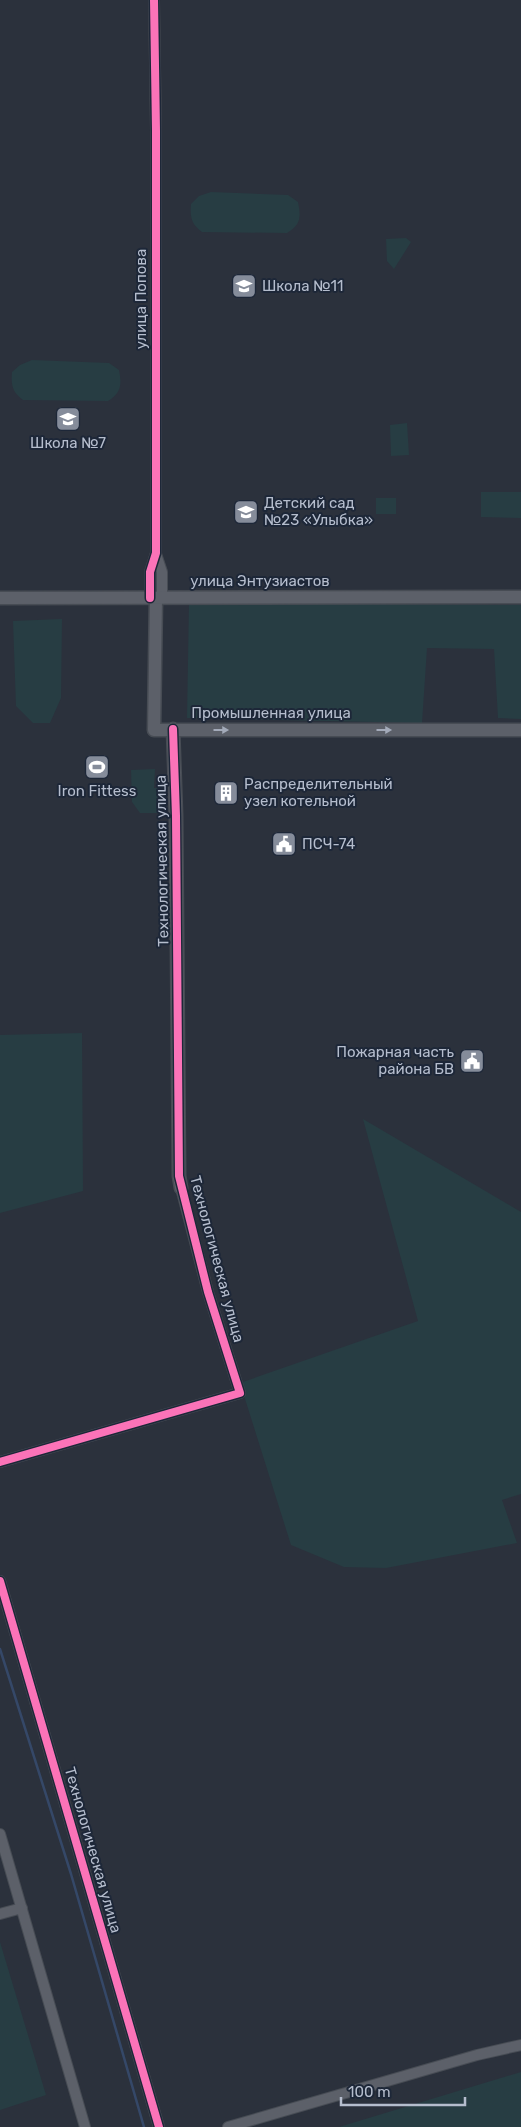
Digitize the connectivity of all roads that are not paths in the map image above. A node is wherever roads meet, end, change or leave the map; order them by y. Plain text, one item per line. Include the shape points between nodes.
1 (154, 0) edge
2 (521, 597) edge
3 (0, 598) edge
4 (156, 598) junction
5 (173, 730) junction
6 (521, 730) edge
7 (182, 1188) joint
8 (0, 1462) edge
9 (0, 1581) edge
10 (0, 1834) edge
11 (22, 1908) junction
12 (0, 1914) edge
13 (521, 2045) edge
14 (85, 2127) edge
15 (159, 2127) edge
16 (228, 2127) edge

1 - 4 street, улица Попова via 156,552 150,572
2 - 4 street, улица Энтузиастов
3 - 4 street, улица Энтузиастов
4 - 5 street, Промышленная улица via 154,730
5 -> 6 street, Промышленная улица
5 - 7 street, Технологическая улица via 179,1176
7 - 8 street, Технологическая улица via 208,1292 240,1393
9 - 15 street, Технологическая улица
10 - 11 street
11 - 12 street
11 - 14 street
13 - 16 street

